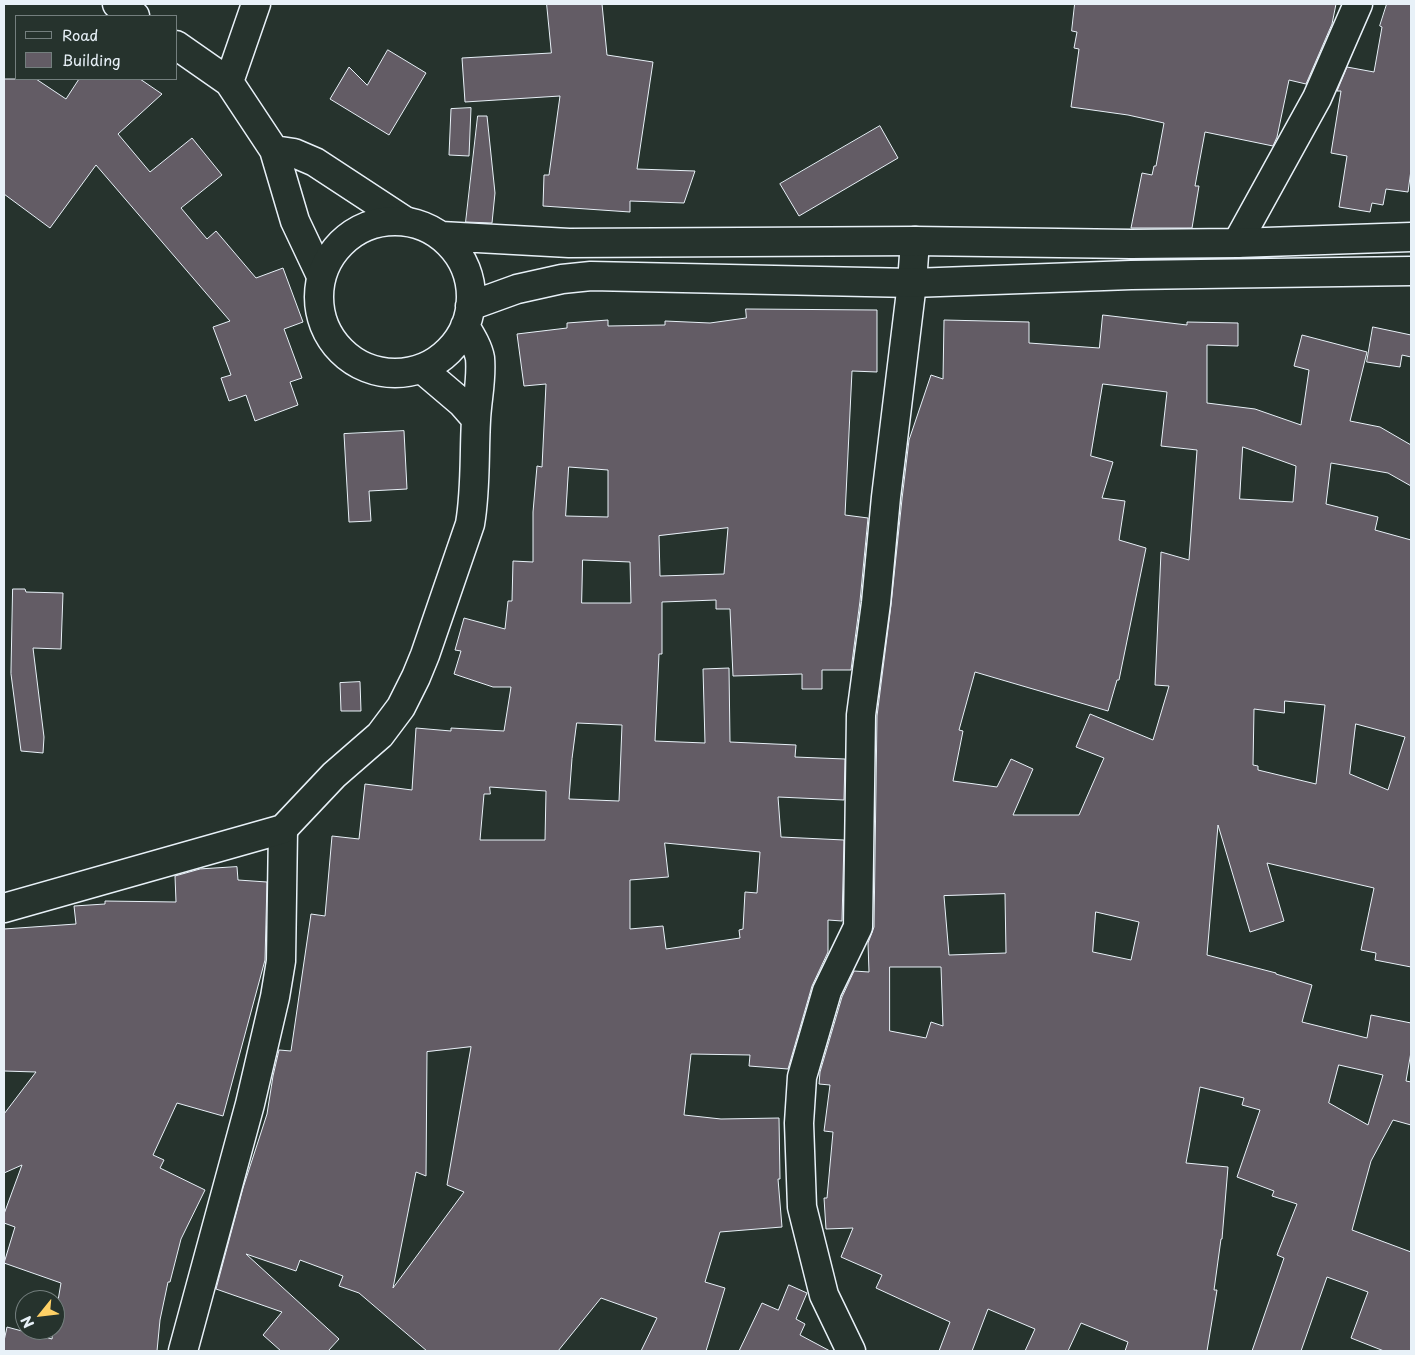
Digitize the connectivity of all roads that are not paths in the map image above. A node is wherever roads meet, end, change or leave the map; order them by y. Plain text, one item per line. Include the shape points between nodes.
1 (117, 4) edge
2 (256, 4) edge
3 (1358, 4) edge
4 (134, 15) edge
5 (178, 46) edge
6 (229, 82) junction
7 (274, 150) junction
8 (405, 221) junction
9 (442, 236) junction
10 (1411, 237) edge
11 (915, 241) junction
12 (1237, 243) junction
13 (1131, 244) junction
14 (1411, 271) edge
15 (1131, 275) junction
16 (321, 276) junction
17 (912, 283) junction
18 (468, 316) junction
19 (422, 368) junction
20 (476, 419) junction
21 (283, 829) junction
22 (4, 908) edge
23 (183, 1351) edge
24 (852, 1351) edge

1 - 4 main road
2 - 6 main road
3 - 12 main road via 1317,98
5 - 6 main road
6 - 7 main road
7 - 8 main road via 294,153 315,162
7 - 16 main road via 295,221
8 - 9 main road
8 - 16 main road via 378,222 353,233 333,251
9 - 11 main road via 569,243
9 - 18 main road via 459,256 469,280
10 - 12 main road
11 - 13 main road
11 - 17 main road
12 - 13 main road
13 - 15 main road
14 - 15 main road
15 - 17 main road
16 - 19 main road via 318,297 321,318 330,337 344,353 360,365 381,372 401,373
17 - 18 main road via 591,276 517,289
17 - 24 main road via 861,715 858,927 827,991 802,1077 798,1123 802,1207 824,1295
18 - 19 main road via 455,344 440,359
18 - 20 main road via 480,356 481,383
19 - 20 main road
20 - 21 main road via 474,502 470,524 416,677 380,735 334,775
21 - 22 main road
21 - 23 main road via 280,961 275,997 250,1104

